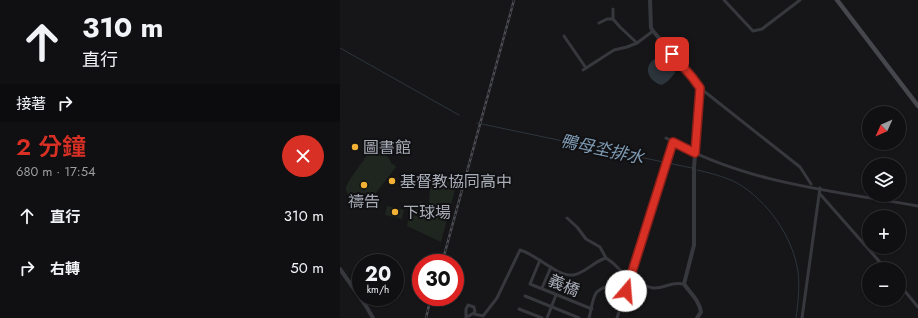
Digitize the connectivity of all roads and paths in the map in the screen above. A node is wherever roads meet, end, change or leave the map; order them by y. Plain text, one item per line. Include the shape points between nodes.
1 (650, 0) edge
2 (724, 0) edge
3 (800, 0) edge
4 (837, 0) edge
5 (613, 9) dead end
6 (612, 19) junction
7 (599, 23) dead end
8 (653, 31) junction
9 (564, 36) dead end
10 (637, 43) junction
11 (700, 88) junction
12 (918, 106) edge
13 (666, 138) dead end
14 (673, 142) junction
15 (695, 153) junction
16 (811, 184) dead end
17 (820, 188) junction
18 (820, 193) junction
19 (918, 206) edge
20 (567, 218) dead end
21 (606, 258) junction
22 (540, 260) junction
23 (880, 262) edge
24 (551, 267) junction
25 (340, 269) edge
26 (630, 277) junction
27 (684, 284) junction
28 (542, 288) junction
29 (906, 292) edge
30 (556, 295) junction
31 (525, 296) dead end
32 (552, 307) junction
33 (918, 307) edge
34 (519, 309) dead end
35 (592, 309) junction
36 (474, 314) junction
37 (466, 317) edge
38 (373, 318) edge
39 (542, 318) edge
40 (547, 318) edge
41 (579, 318) edge
42 (589, 318) edge
43 (617, 318) edge
44 (697, 318) edge
45 (802, 318) edge

1 - 8 street
2 - 3 street via 753,31 762,29
4 - 12 main road
5 - 6 street
6 - 7 street
6 - 10 street
8 - 10 street
8 - 11 street
9 - 10 street via 584,69 614,50
11 - 15 street
11 - 16 street via 800,168
13 - 14 street
14 - 15 street
14 - 26 street
15 - 17 street via 737,170
15 - 27 street via 694,245
17 - 18 street
17 - 19 street
18 - 23 street
18 - 45 street
20 - 21 street via 586,239 600,247
21 - 24 street via 573,275
21 - 26 street
22 - 24 street
22 - 28 street, 義橋 via 530,284
22 - 36 street via 523,250 518,251 488,312 483,316
24 - 28 street
25 - 38 street
26 - 27 street via 653,288 676,283
26 - 35 street via 600,290 596,294
26 - 43 street
27 - 44 street via 700,306 701,312
28 - 30 street, 義橋
29 - 33 street
30 - 32 street
30 - 35 street, 義橋
31 - 32 street, 義橋
32 - 40 street
32 - 41 street, 義橋
34 - 39 street
35 - 42 street
36 - 37 street
36 - 37 street via 474,308 468,305

